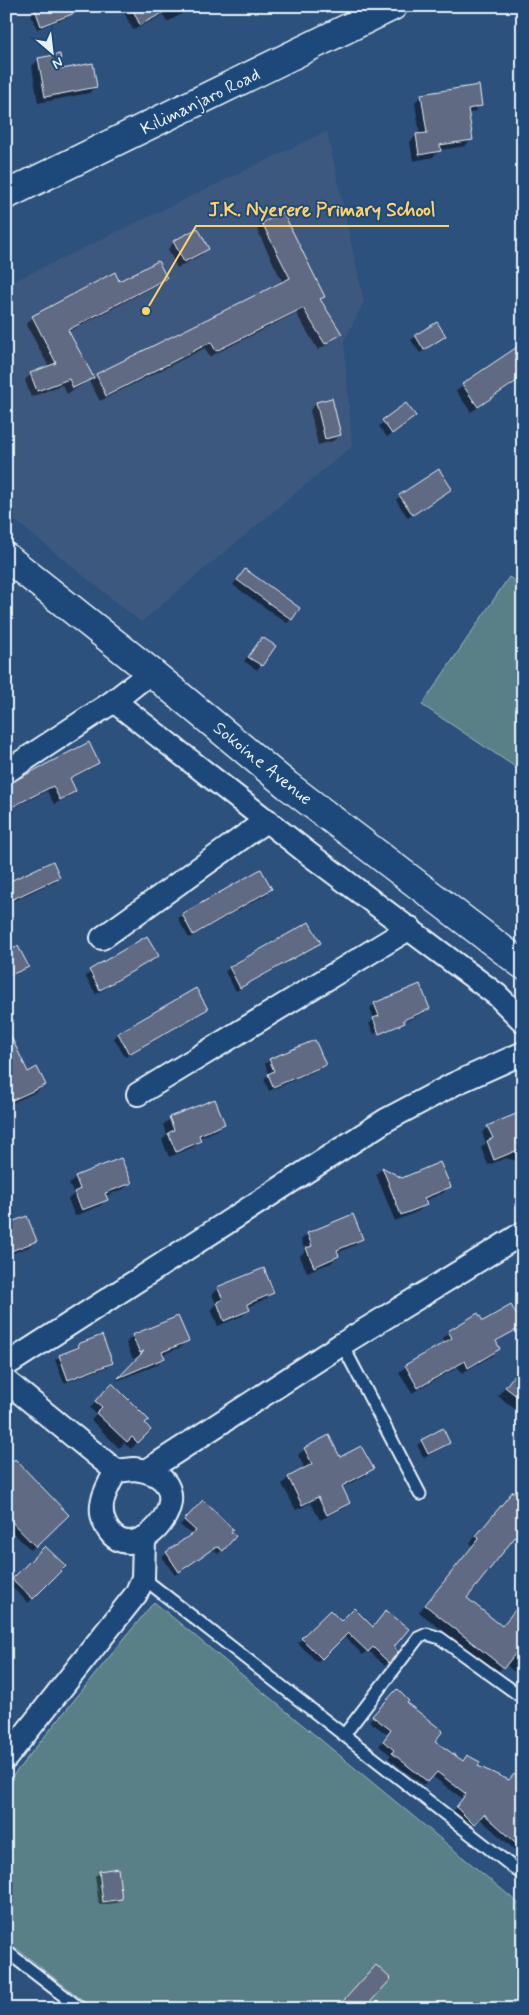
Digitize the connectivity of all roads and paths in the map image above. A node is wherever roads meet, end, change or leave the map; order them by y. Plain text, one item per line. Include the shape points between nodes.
1 (393, 6) edge
2 (6, 195) edge
3 (6, 557) edge
4 (151, 672) junction
5 (114, 701) junction
6 (6, 772) edge
7 (267, 820) junction
8 (410, 928) junction
9 (102, 938) dead end
10 (523, 965) edge
11 (523, 1020) edge
12 (523, 1053) edge
13 (138, 1094) dead end
14 (523, 1232) edge
15 (342, 1344) junction
16 (6, 1364) edge
17 (6, 1381) edge
18 (190, 1442) junction
19 (148, 1470) junction
20 (116, 1471) junction
21 (169, 1488) junction
22 (420, 1494) dead end
23 (144, 1540) junction
24 (143, 1578) junction
25 (523, 1698) edge
26 (344, 1735) junction
27 (6, 1758) edge
28 (523, 1875) edge
29 (6, 1951) edge
30 (81, 2009) edge

1 - 2 street, Kilimanjaro Road
3 - 4 street, Sokoine Avenue
4 - 5 street
4 - 10 street, Sokoine Avenue via 287,785
5 - 6 street
5 - 7 street
7 - 8 street
7 - 9 street
8 - 11 street via 497,995
8 - 13 street
12 - 16 street via 386,1120
14 - 15 street
15 - 18 street
15 - 22 lane
17 - 20 street
18 - 19 street
18 - 21 street via 174,1471
19 - 20 street
19 - 21 street
20 - 23 street via 102,1496 100,1511 104,1525 113,1538 126,1542
21 - 23 street via 166,1516 156,1531
23 - 24 street
24 - 26 lane
24 - 27 street via 129,1604
25 - 26 lane via 440,1638 427,1634 418,1638
26 - 28 lane
29 - 30 lane

